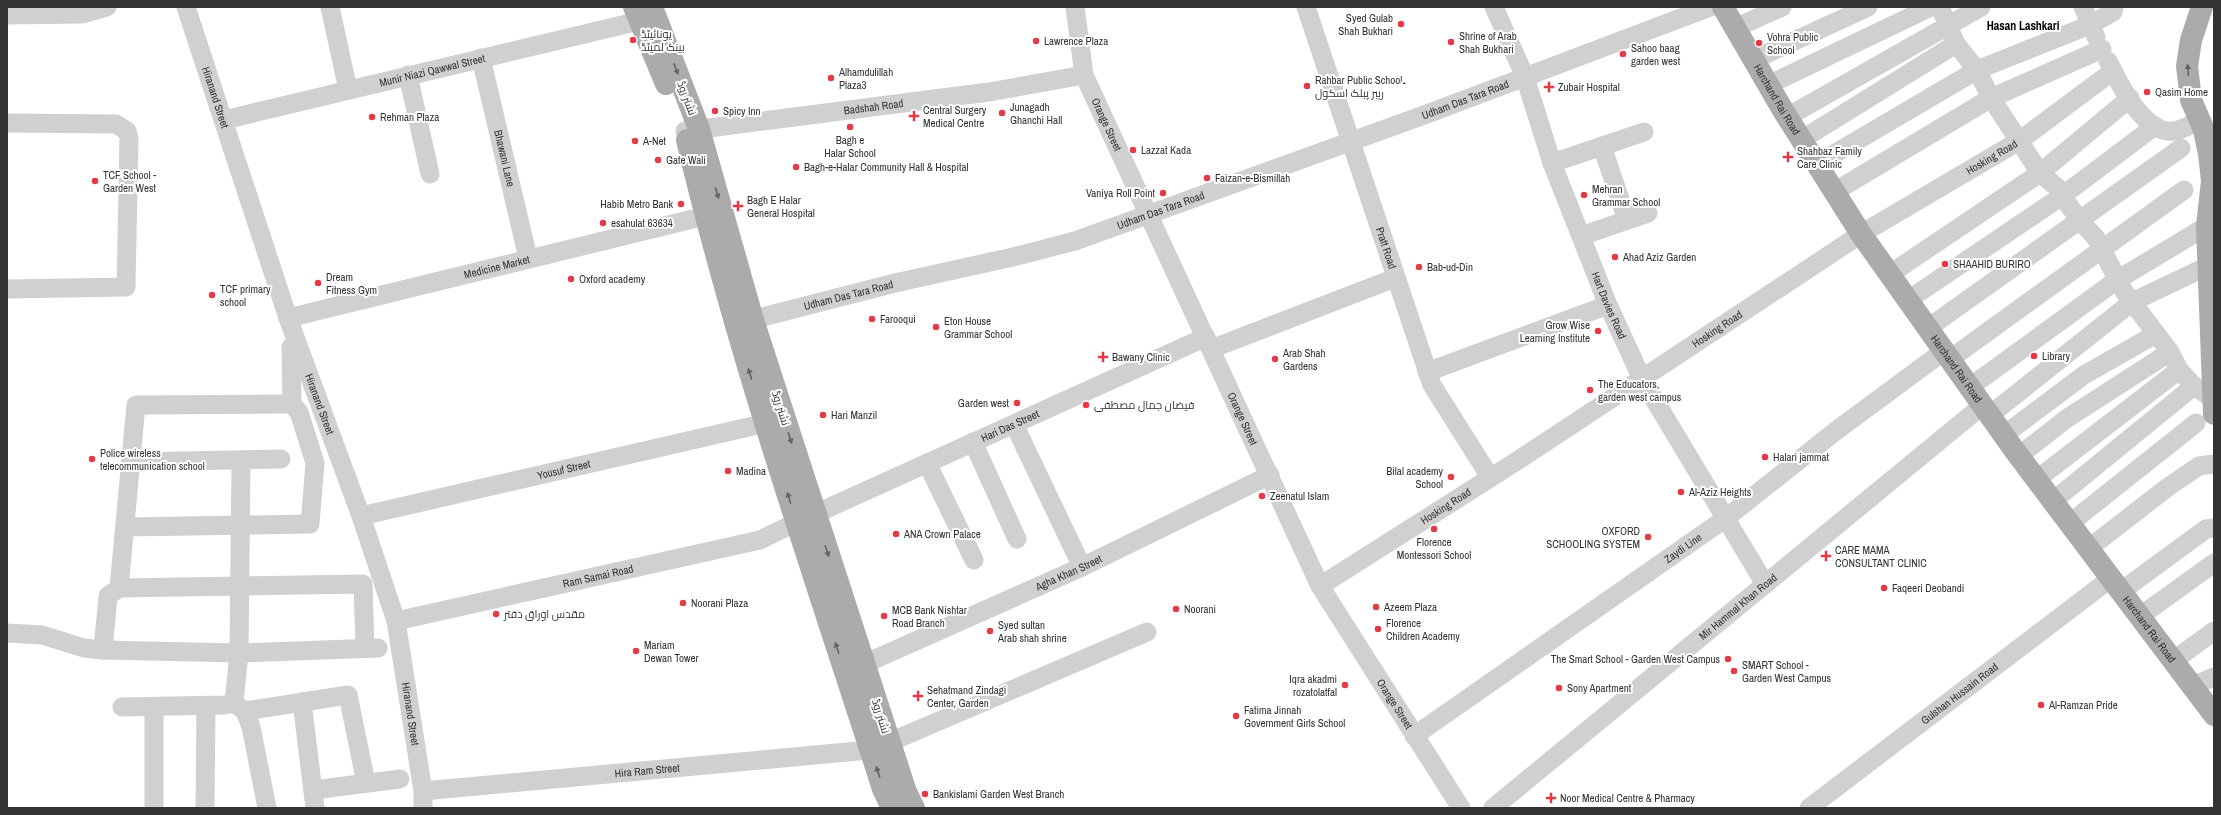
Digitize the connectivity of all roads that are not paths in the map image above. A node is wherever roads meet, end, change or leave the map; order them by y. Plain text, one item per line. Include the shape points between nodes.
1 (107, 7) edge
2 (186, 7) edge
3 (330, 7) edge
4 (1075, 7) edge
5 (1306, 7) edge
6 (1494, 7) edge
7 (1710, 7) edge
8 (1723, 7) edge
9 (1782, 7) edge
10 (1868, 7) edge
11 (1931, 7) edge
12 (1940, 7) edge
13 (1981, 7) edge
14 (2083, 7) edge
15 (2114, 7) edge
16 (2202, 7) edge
17 (642, 12) edge
18 (7, 15) edge
19 (1948, 24) junction
20 (2090, 25) junction
21 (1735, 28) junction
22 (1956, 44) junction
23 (2102, 49) junction
24 (481, 58) junction
25 (1753, 60) junction
26 (1977, 70) junction
27 (2113, 71) junction
28 (1084, 75) junction
29 (408, 76) junction
30 (1525, 77) junction
31 (1768, 85) junction
32 (348, 90) junction
33 (1992, 98) junction
34 (2130, 98) junction
35 (1787, 117) junction
36 (224, 120) junction
37 (2200, 120) junction
38 (7, 122) edge
39 (2155, 126) junction
40 (692, 130) junction
41 (1644, 132) dead end
42 (1801, 140) junction
43 (1350, 141) junction
44 (2019, 141) junction
45 (1602, 146) junction
46 (2181, 148) dead end
47 (1552, 163) junction
48 (1817, 164) junction
49 (2040, 173) junction
50 (430, 174) dead end
51 (2184, 190) dead end
52 (1834, 192) junction
53 (2062, 196) junction
54 (1648, 213) dead end
55 (1150, 214) junction
56 (705, 216) junction
57 (1627, 220) junction
58 (2081, 222) junction
59 (2208, 226) junction
60 (1861, 234) junction
61 (1581, 236) junction
62 (2104, 250) junction
63 (528, 258) junction
64 (2210, 265) junction
65 (1890, 274) junction
66 (1395, 278) junction
67 (2117, 280) junction
68 (7, 289) edge
69 (1908, 300) junction
70 (2132, 302) junction
71 (1608, 305) junction
72 (288, 318) junction
73 (744, 322) junction
74 (1928, 328) junction
75 (2156, 334) junction
76 (1209, 343) junction
77 (291, 347) dead end
78 (2170, 352) junction
79 (1947, 355) junction
80 (2179, 370) junction
81 (1427, 372) junction
82 (1642, 379) junction
83 (2194, 386) junction
84 (1970, 387) junction
85 (292, 404) junction
86 (1986, 410) junction
87 (2208, 412) edge
88 (766, 423) junction
89 (1014, 424) junction
90 (2004, 435) junction
91 (973, 442) junction
92 (2020, 456) junction
93 (281, 459) dead end
94 (241, 461) junction
95 (132, 462) junction
96 (927, 463) junction
97 (2214, 464) edge
98 (1270, 476) junction
99 (1490, 478) junction
100 (2036, 480) junction
101 (2052, 501) junction
102 (361, 516) junction
103 (806, 518) junction
104 (1726, 518) junction
105 (239, 524) junction
106 (2069, 524) junction
107 (125, 527) junction
108 (2214, 528) edge
109 (1017, 539) dead end
110 (2088, 549) junction
111 (974, 560) dead end
112 (2214, 563) edge
113 (1082, 567) junction
114 (1765, 584) junction
115 (2115, 585) junction
116 (1320, 586) junction
117 (239, 587) junction
118 (119, 588) junction
119 (2139, 617) junction
120 (396, 621) junction
121 (2214, 631) edge
122 (1147, 632) dead end
123 (7, 633) edge
124 (103, 650) junction
125 (239, 653) junction
126 (2172, 661) junction
127 (864, 664) junction
128 (2214, 677) edge
129 (2192, 686) junction
130 (302, 702) junction
131 (206, 706) junction
132 (122, 707) dead end
133 (154, 707) junction
134 (239, 707) junction
135 (2214, 715) edge
136 (1414, 736) junction
137 (880, 746) junction
138 (400, 779) dead end
139 (366, 783) junction
140 (314, 799) edge
141 (423, 800) edge
142 (154, 808) edge
143 (205, 808) edge
144 (266, 808) edge
145 (892, 808) edge
146 (914, 808) edge
147 (1461, 808) edge
148 (1493, 808) edge
149 (1809, 808) edge

1 - 18 street via 83,14
2 - 36 street, Hiranand Street
3 - 32 street
4 - 28 street, Orange Street
5 - 43 street, Pratt Road
6 - 30 street, Hart Davies Road
7 - 30 street, Udham Das Tara Road
8 - 21 main road, Harchand Rai Road
9 - 21 street
10 - 25 street
11 - 31 street
12 - 19 street
13 - 19 street
14 - 20 street
15 - 20 street via 2113,12
37 -> 16 main road via 2191,100 2187,66 2191,40
17 - 24 street, Munir Niazi Qawwal Street
17 - 40 main road, نشتر روڈ
19 - 22 street
19 - 35 street
20 - 23 street
20 - 26 street
21 - 25 main road, Harchand Rai Road
22 - 26 street
22 - 42 street
23 - 27 street
23 - 33 street
24 - 29 street, Munir Niazi Qawwal Street
24 - 63 street, Bhawani Lane
25 - 31 main road, Harchand Rai Road
26 - 33 street
26 - 48 street
27 - 34 street
27 - 44 street, Hosking Road
28 - 40 street, Badshah Road via 988,92
28 - 55 street, Orange Street
29 - 32 street, Munir Niazi Qawwal Street
29 - 50 street
30 - 43 street, Udham Das Tara Road
30 - 47 street, Hart Davies Road
31 - 35 main road, Harchand Rai Road
32 - 36 street, Munir Niazi Qawwal Street
33 - 44 street
33 - 52 street
34 - 39 street via 2147,122
34 - 49 street
35 - 42 main road, Harchand Rai Road
36 - 72 street, Hiranand Street
37 - 39 street via 2174,131
37 - 59 main road via 2209,154 2212,181
38 - 68 street via 116,124 127,131 129,138 126,287
39 - 53 street
40 - 56 main road, نشتر روڈ
40 -> 73 main road, نشتر روڈ
41 - 45 street
42 - 48 main road, Harchand Rai Road
43 - 55 street, Udham Das Tara Road
43 - 66 street, Pratt Road
44 - 49 street
44 - 60 street, Hosking Road
45 - 47 street
45 - 57 street
46 - 58 street
47 - 61 street, Hart Davies Road
48 - 52 main road, Harchand Rai Road
49 - 53 street via 2059,189
49 - 65 street
51 - 62 street, Zaydi Line
52 - 60 main road, Harchand Rai Road
53 - 58 street
53 - 69 street
54 - 57 street
55 - 73 street, Udham Das Tara Road via 1075,241
55 - 76 street, Orange Street
56 - 63 street, Medicine Market
56 - 73 main road, نشتر روڈ
57 - 61 street
58 - 62 street
58 - 74 street
59 - 64 main road
59 - 67 street
60 - 65 main road, Harchand Rai Road
60 - 82 street, Hosking Road
61 - 71 street, Hart Davies Road
62 - 67 street
62 - 79 street, Zaydi Line
63 - 72 street, Medicine Market
64 - 70 street, Mir Hammal Khan Road
64 - 87 main road
65 - 69 main road, Harchand Rai Road
66 - 76 street, Hari Das Street
66 - 81 street, Pratt Road
67 - 70 street
67 - 84 street
69 - 74 main road, Harchand Rai Road
70 - 75 street
70 - 86 street, Mir Hammal Khan Road
71 - 81 street
71 - 82 street, Hart Davies Road
72 - 102 street, Hiranand Street
88 -> 73 main road, نشتر روڈ
73 -> 103 main road, نشتر روڈ
74 - 79 main road, Harchand Rai Road
75 - 78 street
75 - 90 street via 2084,375
76 - 89 street, Hari Das Street
76 - 98 street, Orange Street
77 - 85 street
78 - 80 street
78 - 92 street via 2066,419
79 - 84 main road, Harchand Rai Road
79 - 104 street, Zaydi Line via 1837,430
80 - 83 street
80 - 100 street
81 - 99 street, Pratt Road via 1432,385
82 - 99 street, Hosking Road
82 - 104 street, Hart Davies Road
83 - 87 street
83 - 101 street
84 - 86 main road, Harchand Rai Road
85 - 95 street via 136,405
85 - 105 street via 299,412 315,463 310,524
86 - 90 main road, Harchand Rai Road
86 - 114 street, Mir Hammal Khan Road
87 - 106 street
88 - 102 street, Yousuf Street
103 -> 88 main road, نشتر روڈ
89 - 91 street, Hari Das Street
89 - 113 street
90 - 92 main road, Harchand Rai Road
91 - 96 street, Hari Das Street
91 - 109 street
92 - 100 main road, Harchand Rai Road
93 - 94 street
94 - 95 street
94 - 105 street
95 - 107 street
96 - 103 street, Hari Das Street
96 - 111 street
97 - 110 street via 2199,466
98 - 113 street, Agha Khan Street
98 - 116 street, Orange Street
99 - 116 street, Hosking Road
100 - 101 main road, Harchand Rai Road
101 - 106 main road, Harchand Rai Road
102 - 120 street, Hiranand Street
103 - 120 street, Ram Samai Road via 760,540
103 -> 127 main road, نشتر روڈ
137 -> 103 main road, نشتر روڈ
104 - 114 street, Hart Davies Road
104 - 136 street, Zaydi Line
105 - 107 street
105 - 117 street
106 - 110 main road, Harchand Rai Road
107 - 118 street
108 - 115 street, Gulshan Hussain Road via 2206,529
110 - 115 main road, Harchand Rai Road
112 - 119 street
113 - 127 street, Agha Khan Street
114 - 148 street, Mir Hammal Khan Road
115 - 119 main road, Harchand Rai Road
115 - 149 street, Gulshan Hussain Road
116 - 136 street, Orange Street
117 - 118 street
117 - 125 street
117 - 125 street via 363,584 372,648
118 - 124 street via 108,596
119 - 126 main road, Harchand Rai Road
120 - 141 street, Hiranand Street
121 - 126 street
122 - 137 street, Hira Ram Street
123 - 124 street via 42,635 84,648
124 - 125 street
125 - 134 street
126 - 129 main road, Harchand Rai Road
127 - 137 main road, نشتر روڈ
128 - 129 street
129 - 135 main road, Harchand Rai Road
130 - 134 street
130 - 139 street via 348,695
130 - 140 street
131 - 133 street
131 - 134 street
131 - 143 street
132 - 133 street
133 - 142 street
134 - 144 street via 251,727
136 - 147 street, Orange Street
137 - 141 street, Hira Ram Street
145 -> 137 main road, نشتر روڈ via 883,789
137 - 146 main road, نشتر روڈ
138 - 139 street
139 - 140 street

